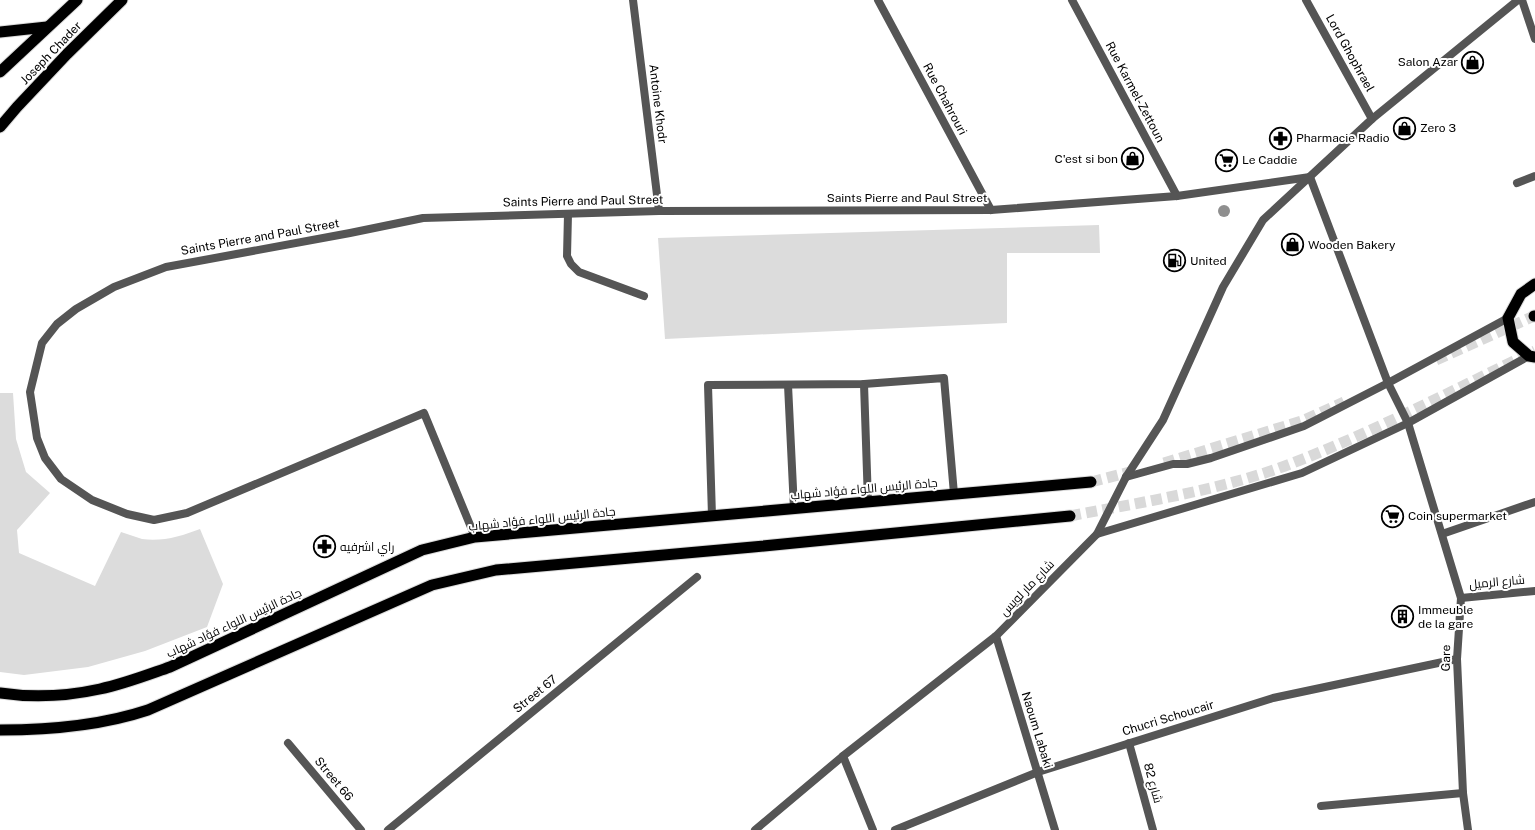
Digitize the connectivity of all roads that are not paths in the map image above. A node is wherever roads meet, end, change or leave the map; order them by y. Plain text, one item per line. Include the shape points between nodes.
1 (77, 0) edge
2 (122, 0) edge
3 (632, 0) edge
4 (878, 0) edge
5 (1072, 0) edge
6 (1306, 0) edge
7 (1518, 0) edge
8 (1522, 0) edge
9 (47, 27) junction
10 (0, 32) edge
11 (1535, 39) edge
12 (0, 72) edge
13 (1372, 119) junction
14 (0, 127) edge
15 (1535, 176) edge
16 (1310, 177) junction
17 (1517, 183) dead end
18 (1177, 196) junction
19 (991, 210) junction
20 (659, 211) junction
21 (568, 214) junction
22 (1535, 284) edge
23 (644, 296) dead end
24 (1508, 318) junction
25 (1532, 357) edge
26 (1388, 383) junction
27 (864, 384) junction
28 (788, 385) junction
29 (1408, 423) junction
30 (1126, 477) junction
31 (1091, 482) tunnel mouth
32 (954, 494) junction
33 (868, 502) junction
34 (1535, 502) edge
35 (794, 509) junction
36 (712, 516) junction
37 (1070, 516) tunnel mouth
38 (1097, 534) junction
39 (1442, 534) junction
40 (475, 537) junction
41 (697, 577) dead end
42 (1535, 591) edge
43 (1461, 598) junction
44 (996, 636) junction
45 (1457, 659) junction
46 (0, 693) edge
47 (0, 730) edge
48 (1129, 742) junction
49 (288, 743) dead end
50 (843, 756) junction
51 (1038, 772) junction
52 (1463, 793) junction
53 (1320, 806) dead end
54 (361, 830) edge
55 (388, 830) edge
56 (755, 830) edge
57 (873, 830) edge
58 (895, 830) edge
59 (1055, 830) edge
60 (1153, 830) edge
61 (1468, 830) edge

1 - 9 highway, Joseph Chader
2 - 14 highway, Joseph Chader via 17,106
3 - 20 street, Antoine Khodr
4 - 19 street, Rue Chahrouri
5 - 18 street, Rue Karmel-Zettoun
6 - 13 street, Lord Ghophrael
7 - 13 street, شارع مار لويس
8 - 11 street
9 - 10 highway
9 - 12 highway, Joseph Chader
13 - 16 street, شارع مار لويس
15 - 17 street
16 - 18 street, Saints Pierre and Paul Street
16 - 26 street, Gare
16 - 30 street, شارع مار لويس via 1263,220 1223,287 1164,420
18 - 19 street, Saints Pierre and Paul Street
19 - 20 street, Saints Pierre and Paul Street
20 - 21 street, Saints Pierre and Paul Street
21 - 23 street via 567,256 571,264 579,272
21 - 40 street, Saints Pierre and Paul Street via 423,218 166,267 114,287 90,300 58,324 42,343 30,392 37,438 44,458 61,478 92,500 127,514 154,520 187,513 424,412
22 - 24 highway via 1521,294
24 - 25 highway via 1513,342
24 - 26 street
25 - 29 street
26 - 29 street, Gare
26 - 30 street via 1304,426 1211,458 1187,464 1173,464
27 - 28 street
27 - 32 street via 944,378
27 - 33 street
28 - 35 street
28 - 36 street via 708,385
29 - 38 street via 1302,473
29 - 39 street, Gare
30 - 38 street, شارع مار لويس, bridge
31 - 32 highway, جادة الرئيس اللواء فؤاد شهاب
32 - 33 highway, جادة الرئيس اللواء فؤاد شهاب
33 - 35 highway, جادة الرئيس اللواء فؤاد شهاب
34 - 39 street
35 - 36 highway, جادة الرئيس اللواء فؤاد شهاب
36 - 40 highway, جادة الرئيس اللواء فؤاد شهاب
37 - 47 highway via 496,570 432,585 148,710 68,728
38 - 44 street, شارع مار لويس
39 - 43 street, Gare
40 - 46 highway, جادة الرئيس اللواء فؤاد شهاب via 422,550 170,667 130,681 65,695
41 - 55 street, Street 67
42 - 43 street, شارع الرميل
43 - 45 street, Gare
44 - 50 street, شارع مار لويس
44 - 51 street, Naoum Labaki
45 - 48 street, Chucri Schoucair via 1272,698
45 - 52 street, Gare
48 - 51 street, Chucri Schoucair
48 - 60 street, شارع 82
49 - 54 street, Street 66
50 - 56 street, شارع مار لويس
50 - 57 street
51 - 58 street, Chucri Schoucair
51 - 59 street, Naoum Labaki
52 - 53 street
52 - 61 street, Gare

